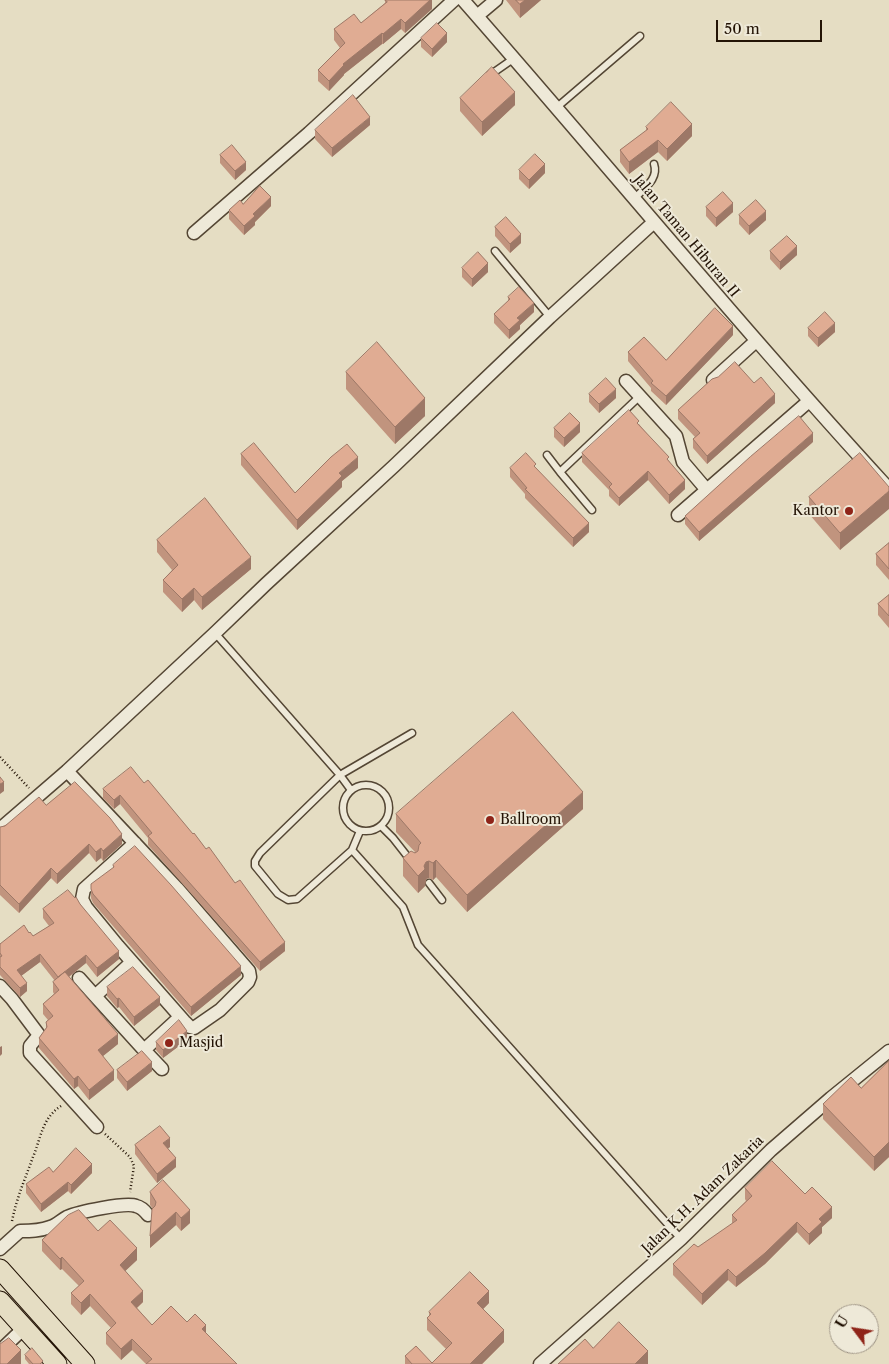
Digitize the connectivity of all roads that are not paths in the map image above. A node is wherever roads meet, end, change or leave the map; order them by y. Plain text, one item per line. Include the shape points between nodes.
1 (454, 0) edge
2 (463, 0) edge
3 (496, 0) edge
4 (477, 16) junction
5 (640, 36) dead end
6 (513, 59) junction
7 (483, 80) edge
8 (556, 108) junction
9 (654, 164) dead end
10 (635, 198) junction
11 (654, 222) junction
12 (194, 233) dead end
13 (495, 251) dead end
14 (550, 317) junction
15 (756, 341) junction
16 (713, 380) edge
17 (626, 382) dead end
18 (640, 396) junction
19 (809, 401) junction
20 (547, 455) dead end
21 (560, 472) junction
22 (889, 488) edge
23 (706, 489) junction
24 (592, 510) dead end
25 (678, 515) dead end
26 (216, 633) junction
27 (412, 733) dead end
28 (67, 771) junction
29 (340, 775) junction
30 (351, 790) junction
31 (381, 826) junction
32 (0, 830) edge
33 (360, 831) junction
34 (135, 843) junction
35 (352, 850) junction
36 (415, 865) edge
37 (429, 883) dead end
38 (442, 900) dead end
39 (132, 962) junction
40 (79, 978) dead end
41 (0, 986) edge
42 (95, 996) junction
43 (180, 1017) junction
44 (144, 1050) junction
45 (889, 1051) edge
46 (162, 1069) dead end
47 (97, 1127) road end
48 (148, 1215) dead end
49 (681, 1238) junction
50 (0, 1250) edge
51 (0, 1269) edge
52 (0, 1301) edge
53 (24, 1328) junction
54 (0, 1351) edge
55 (57, 1364) edge
56 (85, 1364) edge
57 (540, 1364) edge

1 - 12 street
2 - 4 street, Jalan Taman Hiburan II
3 - 4 street
4 - 6 street, Jalan Taman Hiburan II
5 - 8 lane
6 - 7 lane
6 - 8 street, Jalan Taman Hiburan II
8 - 10 street, Jalan Taman Hiburan II
9 - 10 lane via 654,177
10 - 11 street, Jalan Taman Hiburan II
11 - 14 street
11 - 15 street, Jalan Taman Hiburan II
13 - 14 lane
14 - 26 street
15 - 16 street
15 - 19 street, Jalan Taman Hiburan II
17 - 18 street
18 - 21 lane
18 - 23 street via 676,436 683,462
19 - 22 street, Jalan Taman Hiburan II
19 - 23 street
20 - 21 lane
21 - 24 lane
23 - 25 street
26 - 28 street
26 - 29 lane
27 - 29 lane
28 - 32 street
28 - 34 street
29 - 30 lane
29 - 35 lane via 260,853 255,866 278,894 288,900 297,899
30 - 31 lane via 364,785 384,793 389,807
30 - 33 lane via 344,803 344,817
31 - 33 lane via 367,832
31 - 36 lane
33 - 35 lane
34 - 39 street via 82,894 86,907
34 - 43 street via 178,888 250,974 248,982 220,1010 194,1028
35 - 49 lane via 403,907 418,945
37 - 38 lane
39 - 42 street
39 - 43 street
40 - 42 street
41 - 47 street via 39,1035 30,1046 30,1053
42 - 44 street
43 - 44 street
44 - 46 street
45 - 49 street, Jalan K.H. Adam Zakaria via 771,1150
48 - 50 street via 140,1207 128,1204 79,1214 43,1229 20,1231
49 - 57 street, Jalan K.H. Adam Zakaria
51 - 56 main road
52 - 53 main road
53 - 54 street
53 - 55 main road

